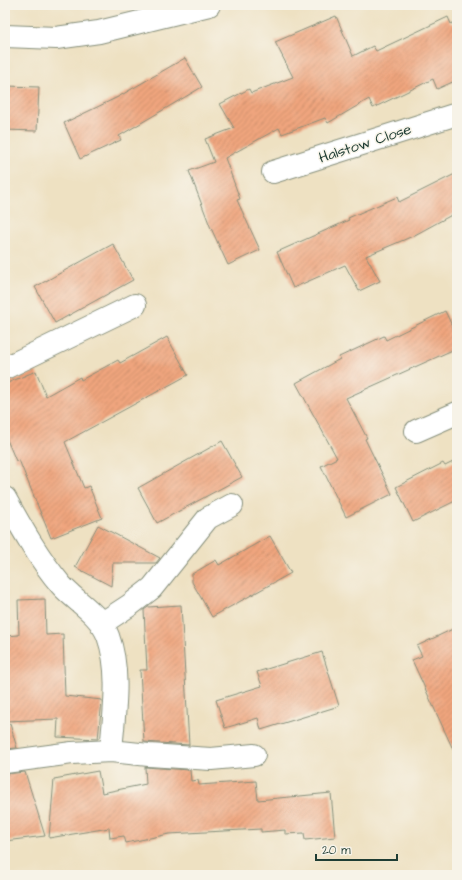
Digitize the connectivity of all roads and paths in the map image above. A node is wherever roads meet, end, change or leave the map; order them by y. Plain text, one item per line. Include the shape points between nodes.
1 (209, 5) edge
2 (166, 10) edge
3 (5, 36) edge
4 (457, 114) edge
5 (274, 172) dead end
6 (135, 305) dead end
7 (5, 368) edge
8 (457, 413) edge
9 (416, 431) dead end
10 (5, 498) edge
11 (232, 505) dead end
12 (101, 624) junction
13 (112, 750) junction
14 (254, 755) dead end
15 (5, 762) edge

1 - 2 street
2 - 3 street via 100,32 63,37
4 - 5 street, Halstow Close
6 - 7 street
8 - 9 street
10 - 12 street via 48,568 62,586
11 - 12 street via 208,518 152,588
12 - 13 street via 112,652 116,676
13 - 14 street via 211,759
13 - 15 street

